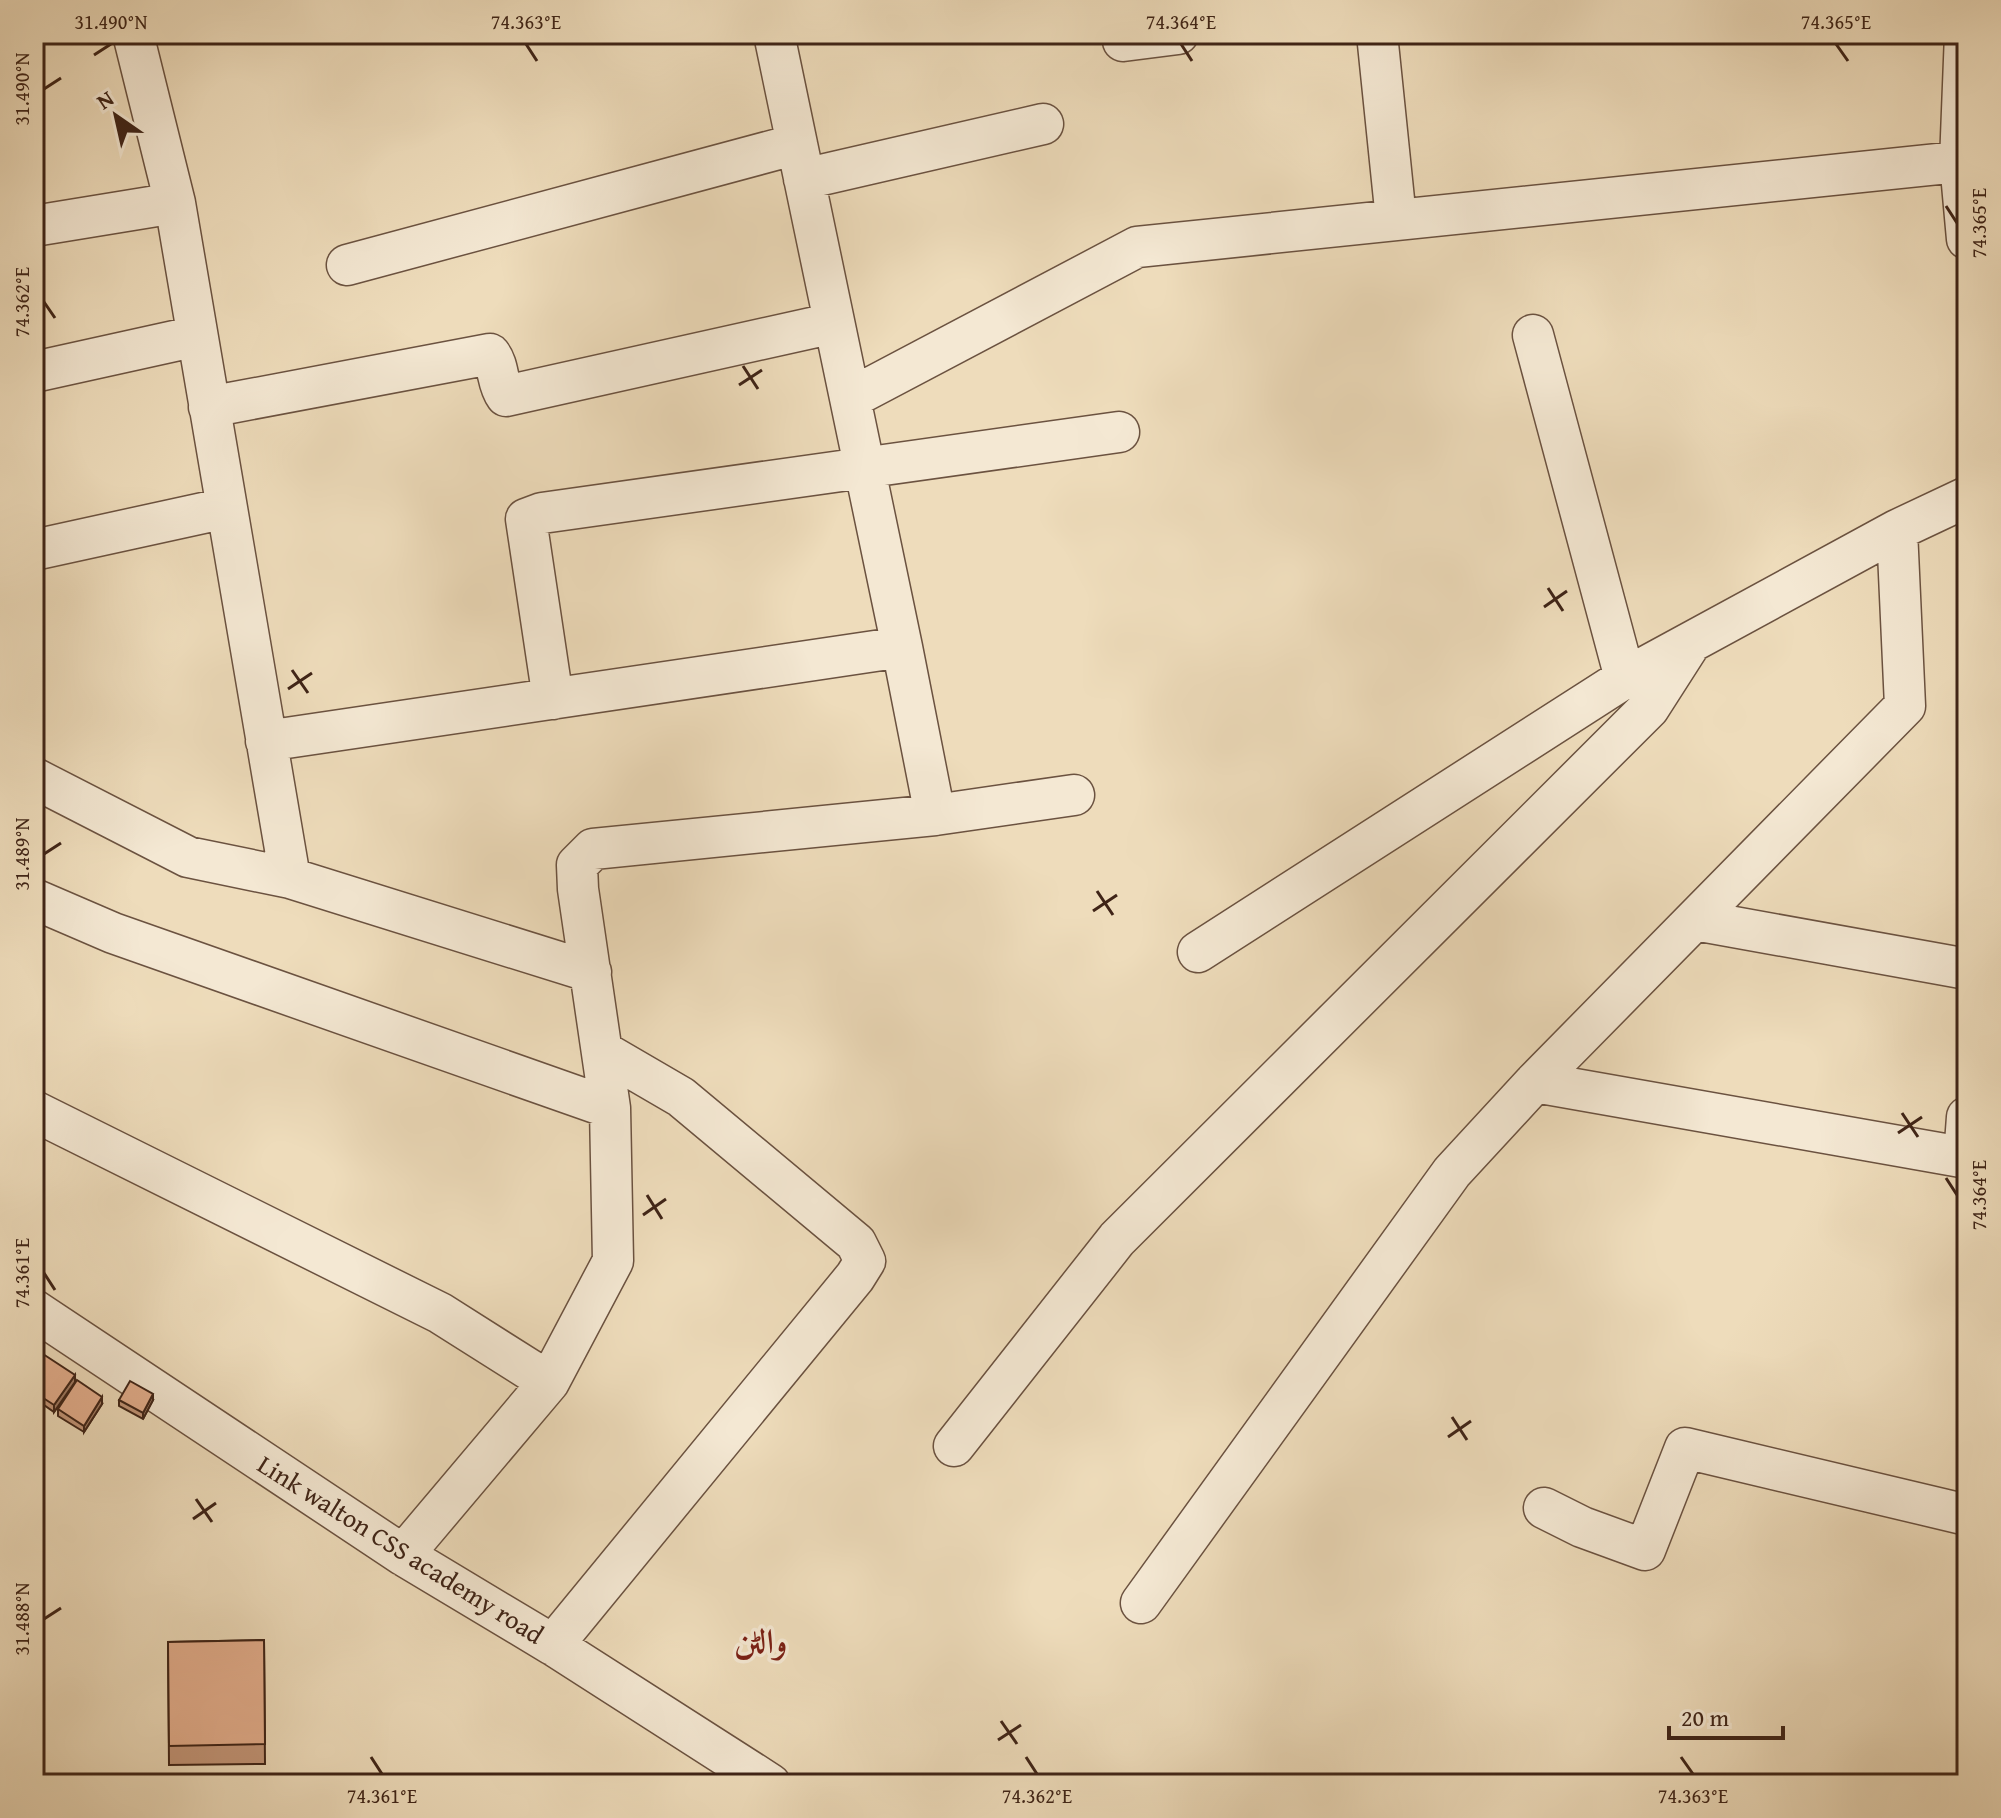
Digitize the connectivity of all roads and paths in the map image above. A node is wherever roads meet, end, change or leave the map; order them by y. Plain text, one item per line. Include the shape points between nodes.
1 (133, 34) edge
2 (774, 34) edge
3 (1178, 34) edge
4 (1377, 34) edge
5 (1965, 34) edge
6 (1123, 41) dead end
7 (1043, 124) dead end
8 (800, 162) junction
9 (1964, 162) edge
10 (175, 203) junction
11 (1396, 219) junction
12 (34, 226) edge
13 (1967, 239) edge
14 (347, 265) dead end
15 (834, 323) junction
16 (1533, 335) dead end
17 (197, 336) junction
18 (34, 372) edge
19 (851, 398) junction
20 (209, 407) junction
21 (1119, 432) dead end
22 (865, 466) junction
23 (1967, 497) edge
24 (226, 508) junction
25 (1897, 530) junction
26 (34, 550) edge
27 (1690, 644) junction
28 (902, 647) junction
29 (1625, 678) junction
30 (553, 699) junction
31 (266, 741) junction
32 (34, 778) edge
33 (1074, 795) dead end
34 (935, 815) junction
35 (290, 878) junction
36 (34, 899) edge
37 (1695, 920) junction
38 (1198, 952) dead end
39 (1967, 969) edge
40 (591, 972) junction
41 (602, 1051) junction
42 (1535, 1082) junction
43 (610, 1108) junction
44 (34, 1111) edge
45 (1967, 1117) edge
46 (1966, 1158) edge
47 (34, 1310) edge
48 (549, 1382) junction
49 (954, 1446) dead end
50 (1544, 1508) dead end
51 (1967, 1515) edge
52 (403, 1555) junction
53 (1141, 1603) dead end
54 (553, 1645) junction
55 (770, 1784) edge

1 - 10 street
2 - 8 street
3 - 6 street
4 - 11 street
5 - 9 street
7 - 8 street
8 - 14 street
8 - 15 street
9 - 11 street
9 - 13 street
10 - 12 street
10 - 17 street
11 - 19 street via 1137,247
15 - 19 street
15 - 20 street via 506,396 490,354
16 - 29 street
17 - 18 street
17 - 20 street
19 - 22 street
20 - 24 street
21 - 22 street
22 - 28 street
22 - 30 street via 526,519
23 - 25 street
24 - 26 street
24 - 31 street
25 - 27 street
25 - 37 street via 1905,706
27 - 29 street
27 - 49 street via 1649,708 1117,1239
28 - 30 street
28 - 34 street
29 - 38 street
30 - 31 street
31 - 35 street
32 - 35 street via 188,857
33 - 34 street
34 - 40 street via 593,849 577,865
35 - 40 street
36 - 43 street via 113,933
37 - 39 street
37 - 42 street
40 - 41 street
41 - 43 street
41 - 54 street via 681,1097 856,1243 865,1261
42 - 46 street
42 - 53 street via 1452,1172
43 - 48 street via 613,1261
44 - 48 street via 440,1313
45 - 46 street
47 - 52 street, Link walton CSS academy road
48 - 52 street
50 - 51 street via 1645,1550 1685,1448
52 - 54 street, Link walton CSS academy road
54 - 55 street, Link walton CSS academy road

